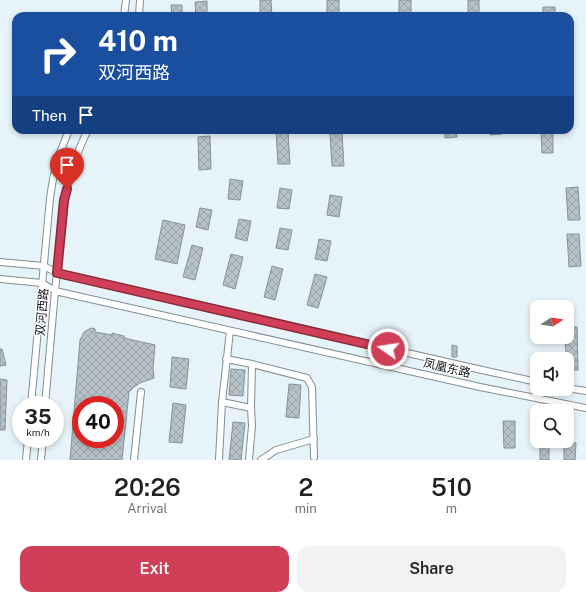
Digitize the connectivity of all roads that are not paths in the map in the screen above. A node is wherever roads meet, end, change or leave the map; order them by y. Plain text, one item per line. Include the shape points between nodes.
1 (126, 0) edge
2 (140, 0) edge
3 (124, 12) edge
4 (139, 12) edge
5 (68, 134) edge
6 (86, 134) edge
7 (0, 262) edge
8 (44, 266) junction
9 (57, 273) junction
10 (0, 279) edge
11 (42, 283) junction
12 (55, 291) junction
13 (230, 330) junction
14 (226, 359) junction
15 (252, 364) junction
16 (530, 380) edge
17 (574, 389) edge
18 (586, 391) edge
19 (141, 392) dead end
20 (32, 396) edge
21 (46, 396) edge
22 (222, 402) junction
23 (251, 408) junction
24 (586, 408) edge
25 (314, 439) junction
26 (27, 448) edge
27 (42, 448) edge
28 (314, 457) dead end
29 (26, 460) edge
30 (41, 460) edge
31 (134, 460) edge
32 (219, 460) edge
33 (249, 460) edge
34 (261, 460) edge

1 - 3 street
2 - 4 street
5 - 8 street, 双河西路 via 59,155 53,179
6 - 9 street, 双河西路 via 72,166 64,200
7 - 8 street, 凤凰东路
8 - 9 street, 凤凰东路
8 - 11 street, 双河西路
9 - 12 street, 双河西路
9 - 16 street, 凤凰东路
10 - 11 street, 凤凰东路
11 - 12 street, 凤凰东路
11 - 20 street, 双河西路
12 - 13 street, 凤凰东路
12 - 21 street, 双河西路
13 - 14 street
13 - 24 street, 凤凰东路 via 480,387
14 - 15 street
14 - 22 street
15 - 23 street
15 - 25 street via 308,378 312,386
17 - 18 street
19 - 31 street
22 - 23 street
22 - 32 street
23 - 33 street
25 - 28 street
25 - 34 street via 276,450
26 - 29 street
27 - 30 street

